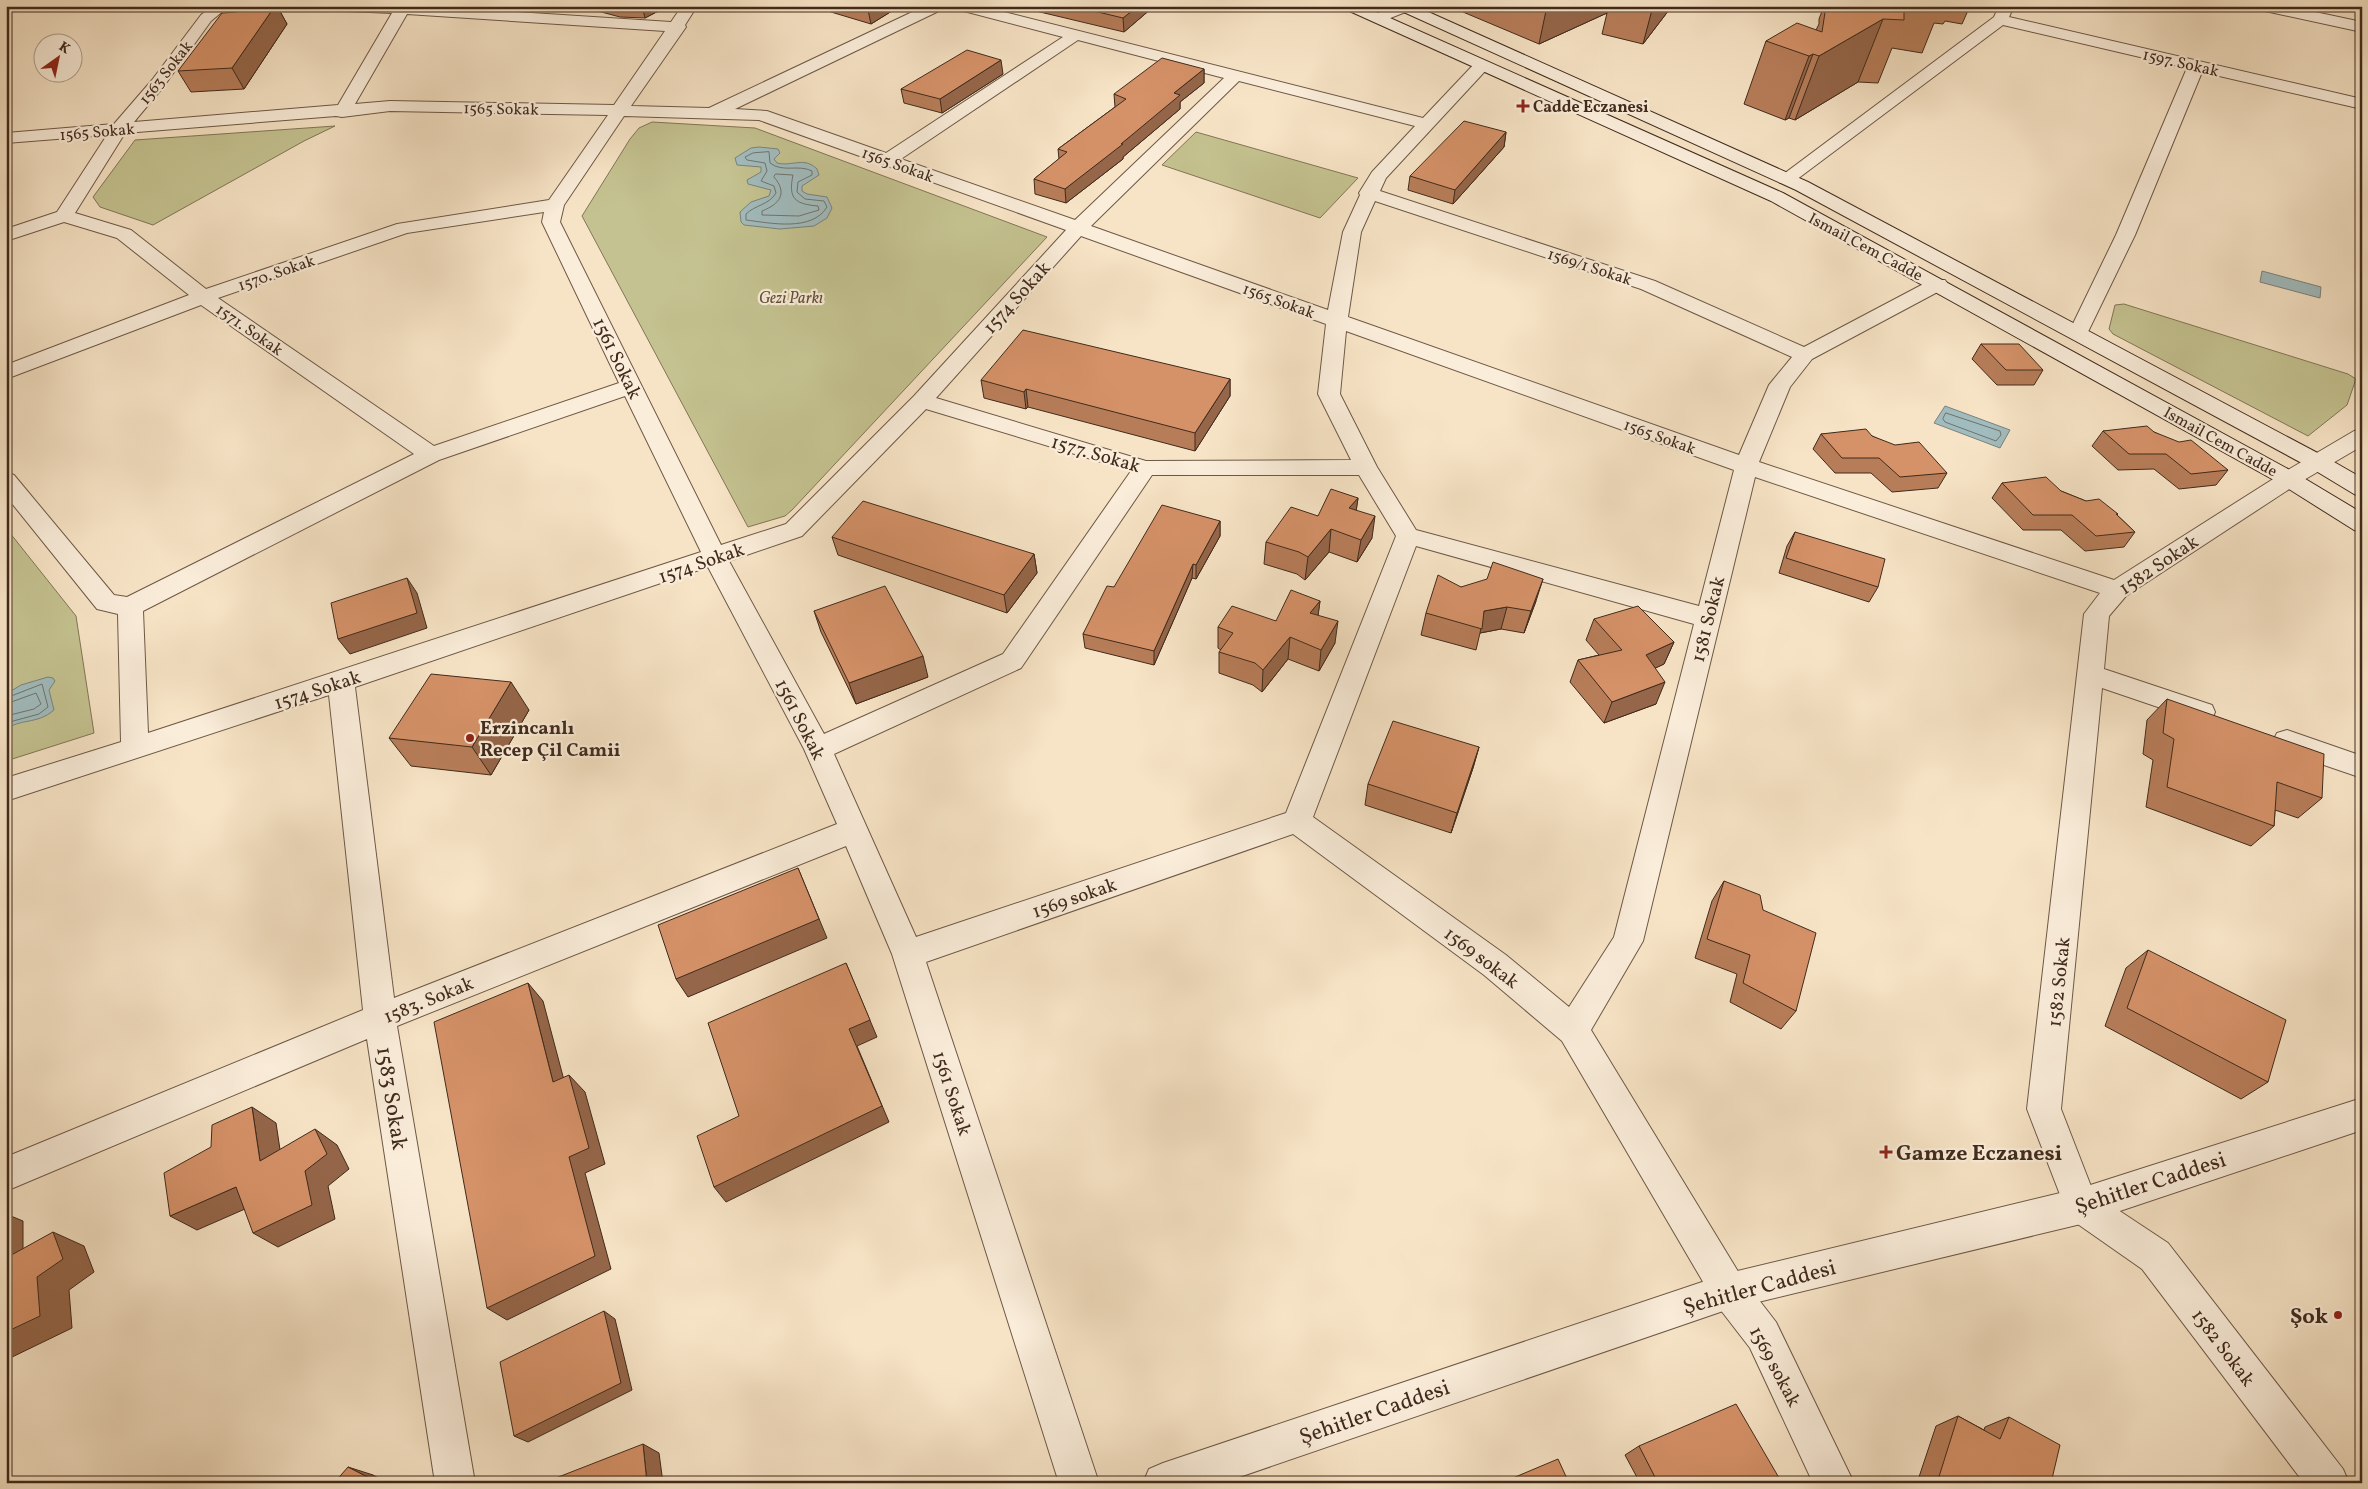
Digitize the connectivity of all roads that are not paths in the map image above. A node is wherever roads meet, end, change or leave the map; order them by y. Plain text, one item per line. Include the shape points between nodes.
1 (222, 6) edge
2 (347, 6) edge
3 (938, 6) edge
4 (962, 6) edge
5 (1350, 6) edge
6 (2265, 6) edge
7 (1405, 7) edge
8 (402, 10) junction
9 (2004, 13) edge
10 (684, 16) edge
11 (1378, 18) junction
12 (2362, 27) edge
13 (1074, 36) junction
14 (1482, 65) junction
15 (2196, 66) junction
16 (1235, 76) junction
17 (2362, 104) edge
18 (620, 111) junction
19 (342, 112) junction
20 (713, 112) junction
21 (1426, 124) junction
22 (119, 129) junction
23 (6, 138) edge
24 (888, 160) junction
25 (1786, 179) junction
26 (1368, 193) junction
27 (554, 205) junction
28 (64, 216) junction
29 (1078, 228) junction
30 (6, 234) edge
31 (1938, 284) junction
32 (203, 297) junction
33 (1338, 322) junction
34 (2078, 334) junction
35 (1804, 355) junction
36 (6, 373) edge
37 (632, 386) junction
38 (922, 400) junction
39 (2362, 436) edge
40 (431, 455) junction
41 (2319, 463) junction
42 (1746, 466) junction
43 (1366, 467) junction
44 (1146, 468) junction
45 (2289, 479) junction
46 (6, 480) edge
47 (2362, 489) edge
48 (2362, 524) edge
49 (1408, 536) junction
50 (716, 557) junction
51 (2116, 590) junction
52 (130, 607) junction
53 (1707, 618) junction
54 (2090, 674) junction
55 (341, 681) junction
56 (2221, 719) edge
57 (2268, 735) edge
58 (135, 749) junction
59 (818, 749) junction
60 (2362, 767) edge
61 (6, 790) edge
62 (1297, 822) junction
63 (853, 830) junction
64 (908, 954) junction
65 (380, 1018) junction
66 (1573, 1030) junction
67 (2362, 1114) edge
68 (6, 1174) edge
69 (2081, 1206) junction
70 (1729, 1291) junction
71 (454, 1483) edge
72 (1079, 1483) edge
73 (1163, 1483) edge
74 (1834, 1483) edge
75 (2328, 1483) edge

1 - 22 street, 1563 Sokak via 206,18
2 - 8 street
3 - 20 street
4 - 13 street
5 - 11 street, Ismail Cem Cadde
6 - 12 street
7 - 11 street
7 - 25 street, Ismail Cem Cadde
8 - 10 street
8 - 19 street
9 - 15 street, 1597. Sokak
9 - 25 street
10 - 18 street
11 - 14 street, Ismail Cem Cadde
13 - 16 street
13 - 24 street
14 - 21 street
14 - 31 street, Ismail Cem Cadde via 1777,198
15 - 17 street, 1597. Sokak
15 - 34 street via 2148,184 2100,293
16 - 21 street
16 - 29 street, 1574 Sokak
18 - 19 street, 1565 Sokak via 390,106
18 - 20 street, 1565 Sokak
18 - 27 street
19 - 22 street, 1565 Sokak
20 - 24 street, 1565 Sokak via 761,115
21 - 26 street via 1378,176
22 - 23 street, 1565 Sokak
22 - 28 street, 1563 Sokak
24 - 29 street, 1565 Sokak
25 - 34 street, Ismail Cem Cadde
26 - 33 street via 1352,232
26 - 35 street, 1569/1 Sokak via 1648,285
27 - 32 street, 1570. Sokak via 404,228
27 - 37 street, 1561 Sokak via 552,222
28 - 30 street
28 - 32 street, 1571. Sokak via 124,234
29 - 33 street, 1565 Sokak
29 - 38 street, 1574 Sokak
31 - 35 street, 1581 Sokak
31 - 45 street, Ismail Cem Cadde
32 - 36 street, 1570. Sokak
32 - 40 street, 1571. Sokak
33 - 42 street, 1565 Sokak
33 - 43 street via 1329,394
34 - 41 street, Ismail Cem Cadde
35 - 42 street, 1581 Sokak via 1780,385
37 - 40 street
37 - 50 street, 1561 Sokak
38 - 44 street, 1577. Sokak
38 - 50 street, 1574 Sokak via 794,530
39 - 41 street, 1582 Sokak
40 - 52 street
41 - 45 street, 1582 Sokak
41 - 47 street, Ismail Cem Cadde
42 - 51 street, 1565 Sokak
42 - 53 street, 1581 Sokak
43 - 44 street, 1577. Sokak
43 - 49 street
44 - 59 street via 1012,661
45 - 48 street, Ismail Cem Cadde
45 - 51 street, 1582 Sokak
46 - 52 street via 106,603
49 - 53 street
49 - 62 street
50 - 55 street, 1574 Sokak
50 - 59 street, 1561 Sokak
51 - 54 street, 1582 Sokak via 2097,614
52 - 58 street
53 - 66 street, 1581 Sokak via 1628,941
54 - 56 street
54 - 69 street, 1582 Sokak via 2044,1109
55 - 58 street, 1574 Sokak
55 - 65 street, 1583 Sokak
57 - 60 street
58 - 61 street, 1574 Sokak
59 - 63 street, 1561 Sokak
62 - 64 street, 1569 sokak
62 - 66 street, 1569 sokak via 1495,965
63 - 64 street, 1561 Sokak
63 - 65 street, 1583. Sokak
64 - 72 street, 1561 Sokak
65 - 68 street, 1583. Sokak
65 - 71 street, 1583 Sokak
66 - 70 street, 1569 sokak
67 - 69 street, Şehitler Caddesi
69 - 70 street, Şehitler Caddesi
69 - 75 street, 1582 Sokak via 2154,1256
70 - 73 street, Şehitler Caddesi
70 - 74 street, 1569 sokak via 1763,1335

